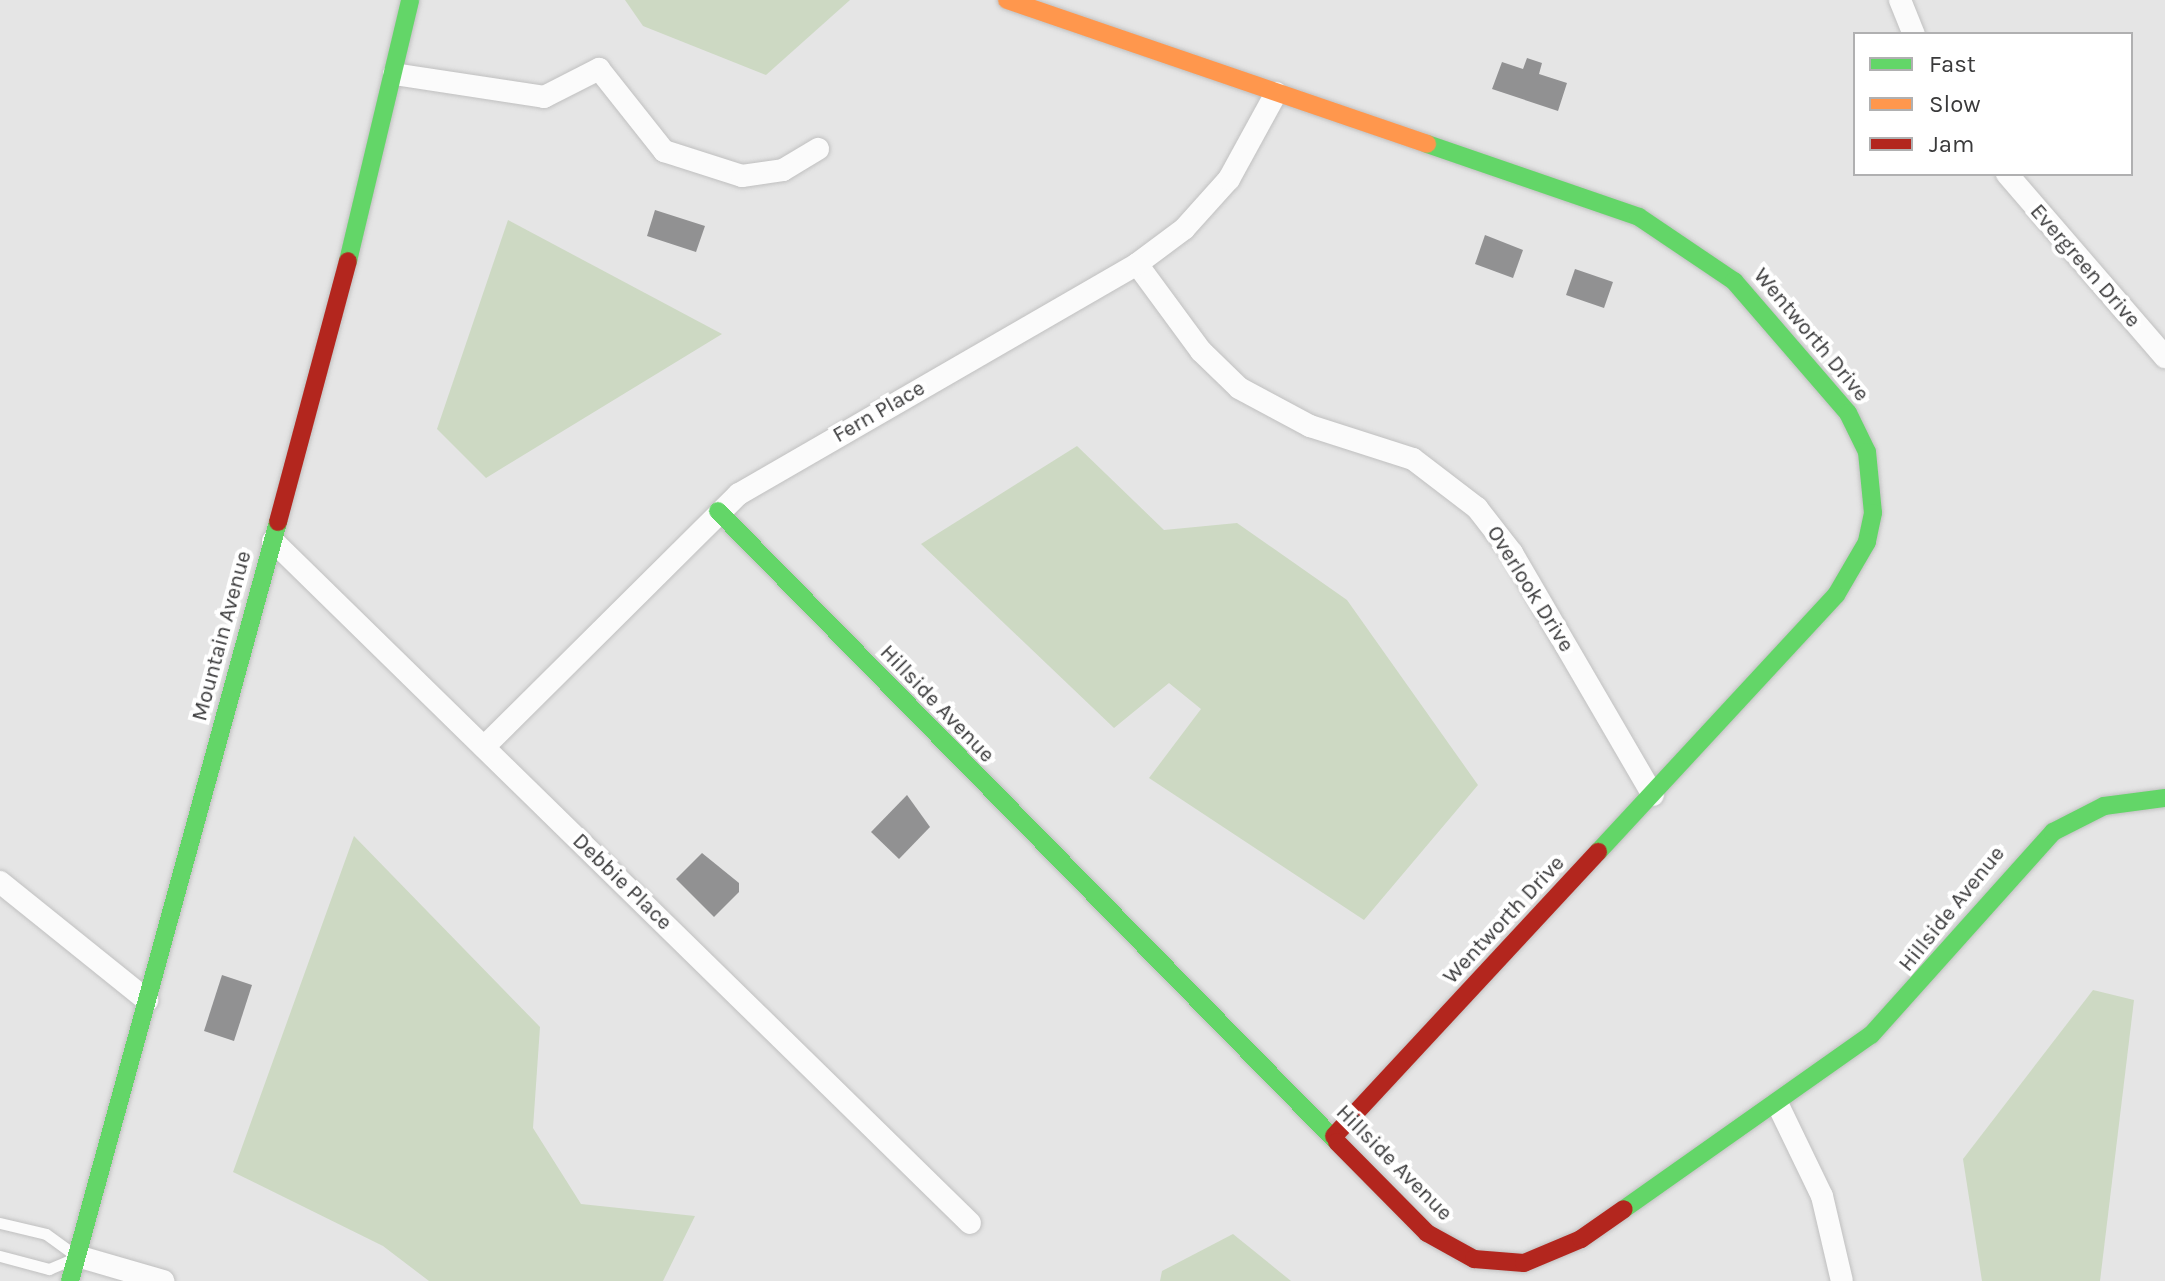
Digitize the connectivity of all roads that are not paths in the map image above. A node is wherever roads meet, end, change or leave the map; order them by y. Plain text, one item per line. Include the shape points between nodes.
1 (410, 0) edge
2 (1007, 0) edge
3 (1900, 0) edge
4 (1913, 32) edge
5 (394, 74) junction
6 (1276, 93) junction
7 (818, 149) dead end
8 (2009, 176) edge
9 (1137, 264) junction
10 (2165, 357) edge
11 (718, 511) junction
12 (273, 541) junction
13 (484, 747) junction
14 (1653, 795) junction
15 (2165, 798) edge
16 (0, 882) edge
17 (147, 1000) junction
18 (1778, 1105) junction
19 (1334, 1136) junction
20 (0, 1223) edge
21 (970, 1223) dead end
22 (0, 1256) edge
23 (77, 1256) junction
24 (70, 1281) edge
25 (163, 1281) edge
26 (1842, 1281) edge

1 - 5 street, Mountain Avenue
2 - 6 street, Wentworth Drive
3 - 4 street
5 - 7 street via 529,98 563,92 599,69 664,151 680,160 764,176
5 - 12 street, Mountain Avenue
6 - 9 street, Fern Place via 1215,197
6 - 14 street, Wentworth Drive via 1639,217 1705,255 1855,424 1871,467 1873,513 1854,570
8 - 10 street, Evergreen Drive
9 - 11 street, Fern Place
9 - 14 street, Overlook Drive via 1201,351 1239,388 1310,426 1413,459 1477,508 1512,553
11 - 13 street, Fern Place
11 - 19 street, Hillside Avenue
12 - 13 street, Debbie Place
12 - 17 street, Mountain Avenue
13 - 21 street, Debbie Place
14 - 19 street, Wentworth Drive
15 - 18 street, Hillside Avenue via 2104,806 2053,832 1906,1004
16 - 17 street
17 - 23 street, Mountain Avenue
18 - 19 street, Hillside Avenue via 1581,1239 1524,1263 1474,1259 1440,1244
18 - 26 street via 1822,1196
20 - 23 lane via 46,1234
22 - 23 lane via 49,1269
23 - 24 street, Mountain Avenue
23 - 25 street

